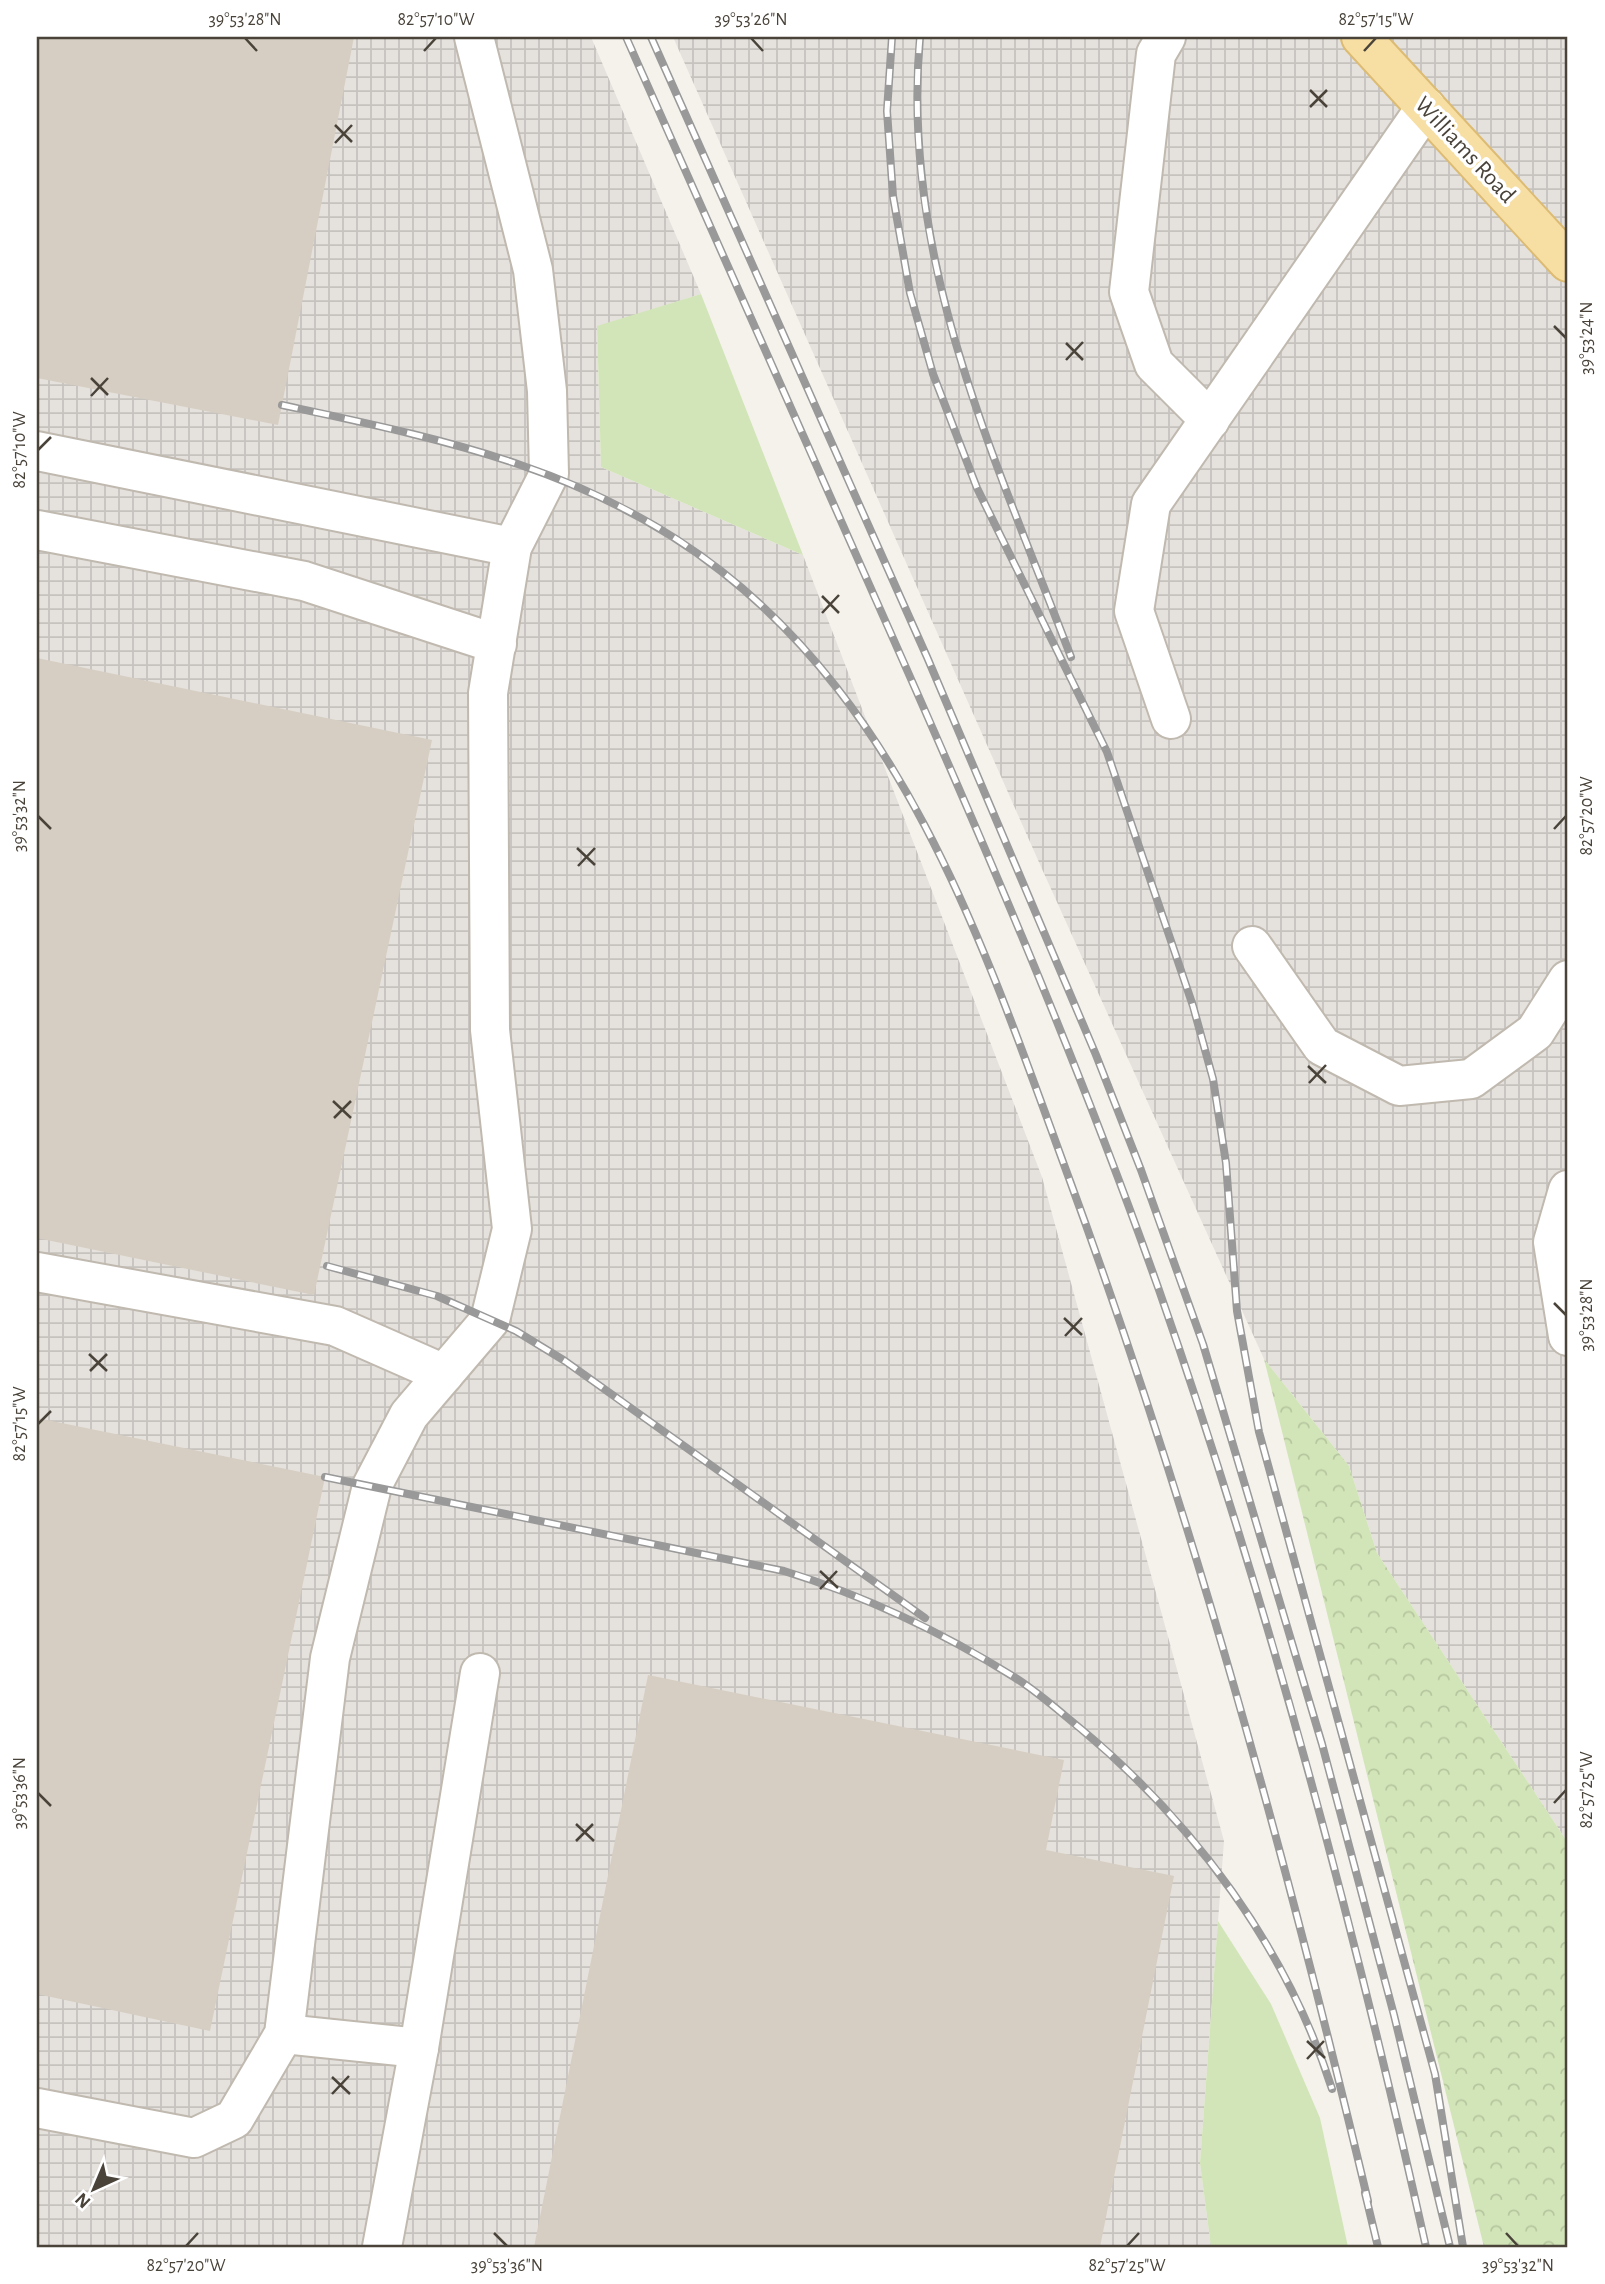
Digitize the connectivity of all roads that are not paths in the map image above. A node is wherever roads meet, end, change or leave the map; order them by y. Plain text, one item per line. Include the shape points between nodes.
1 (474, 37) edge
2 (1166, 37) edge
3 (1362, 37) edge
4 (1426, 107) junction
5 (1568, 262) edge
6 (1210, 420) junction
7 (37, 451) edge
8 (37, 530) edge
9 (512, 547) junction
10 (497, 644) junction
11 (1171, 719) dead end
12 (1252, 946) dead end
13 (1568, 980) edge
14 (1568, 1190) edge
15 (37, 1272) edge
16 (1568, 1336) edge
17 (444, 1374) junction
18 (480, 1673) dead end
19 (284, 2034) junction
20 (419, 2048) junction
21 (37, 2108) edge
22 (382, 2247) edge

1 - 9 lane via 533,270 548,391 549,474
2 - 6 lane via 1156,54 1129,292 1154,364
3 - 4 main road, Williams Road
4 - 5 main road, Williams Road
4 - 6 lane
6 - 11 lane via 1151,504 1134,611
7 - 9 lane
8 - 10 lane via 304,581
9 - 10 lane
10 - 17 lane via 488,693 490,1030 512,1229 490,1320
12 - 13 lane via 1322,1046 1399,1086 1471,1079 1535,1031
14 - 16 lane via 1553,1242
15 - 17 lane via 335,1326
17 - 19 lane via 409,1415 372,1486 333,1645
18 - 20 lane
19 - 20 lane
19 - 21 lane via 234,2119 194,2138
20 - 22 lane

